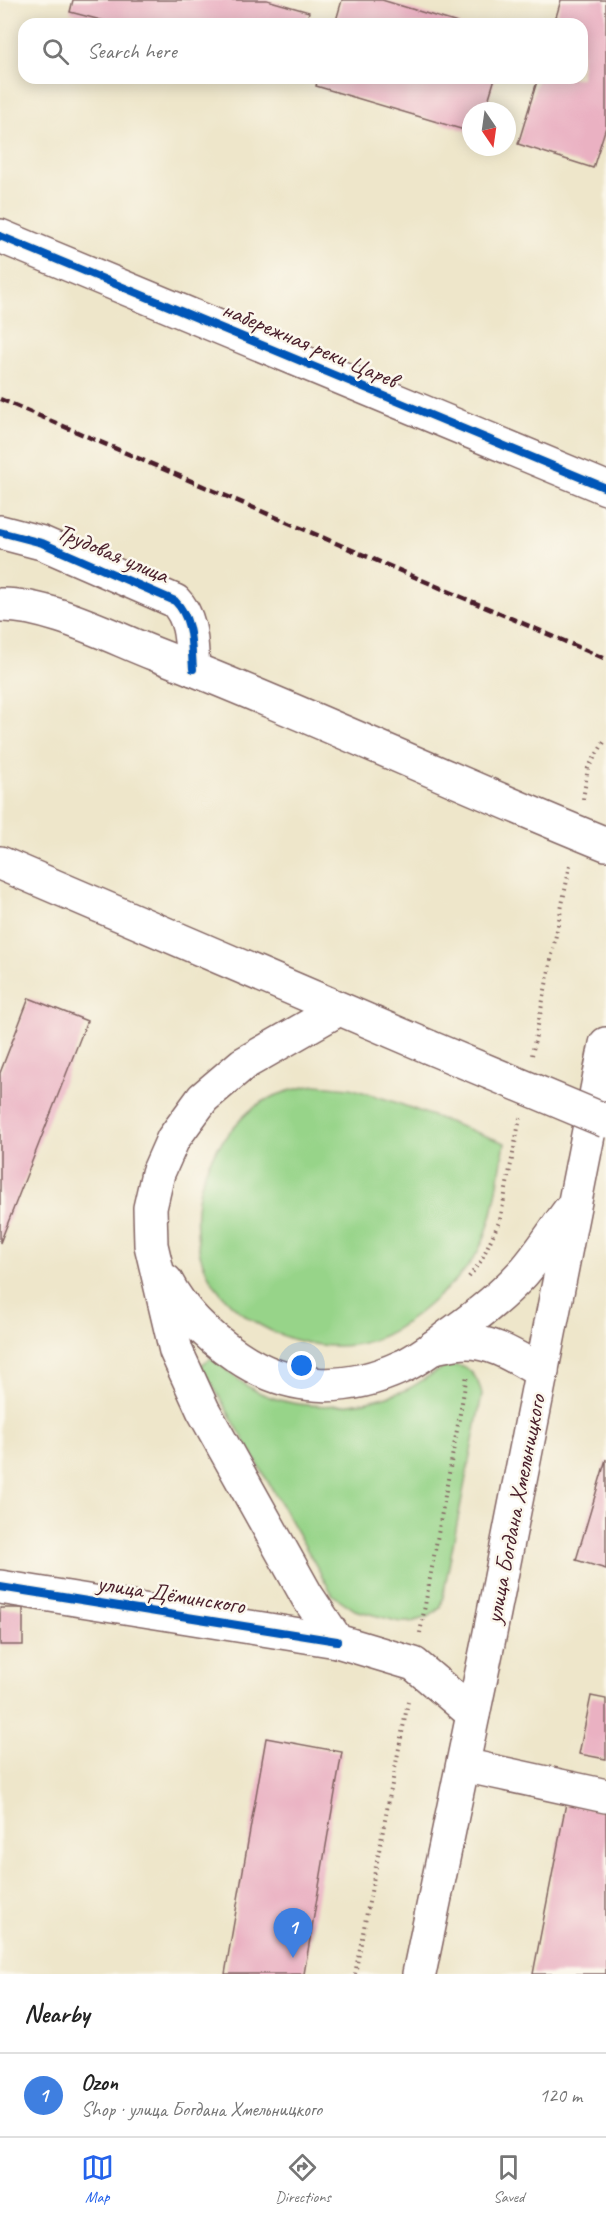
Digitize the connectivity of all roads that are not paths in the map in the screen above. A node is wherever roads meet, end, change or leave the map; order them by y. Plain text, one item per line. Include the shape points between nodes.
1 (0, 236) edge
2 (606, 488) edge
3 (0, 531) edge
4 (0, 605) edge
5 (193, 669) junction
6 (606, 844) edge
7 (0, 863) edge
8 (339, 1009) junction
9 (606, 1044) edge
10 (606, 1121) edge
11 (575, 1202) junction
12 (151, 1245) junction
13 (434, 1347) junction
14 (542, 1372) junction
15 (0, 1587) edge
16 (337, 1641) junction
17 (473, 1714) junction
18 (463, 1765) junction
19 (606, 1796) edge
20 (419, 1974) edge

1 - 2 main road, набережная реки Царев
3 - 5 main road, Трудовая улица via 42,543 175,601 188,622
4 - 5 main road via 44,611
5 - 6 main road
7 - 8 main road
8 - 10 main road, bridge
8 - 12 main road via 243,1064 204,1098 173,1139 158,1173 150,1208
9 - 11 main road, улица Богдана Хмельницкого
11 - 13 main road via 524,1272 496,1301
11 - 14 main road, улица Богдана Хмельницкого
12 - 13 main road via 167,1284 191,1317 220,1344 255,1368 294,1382 332,1386 370,1379 403,1367
12 - 16 main road via 176,1351 202,1410 307,1596
13 - 14 main road via 466,1342 483,1344
14 - 17 main road, улица Богдана Хмельницкого
15 - 16 main road, улица Дёминского
16 - 17 main road, улица Дёминского via 414,1664
17 - 18 main road, улица Богдана Хмельницкого
18 - 19 main road
18 - 20 main road, улица Богдана Хмельницкого

